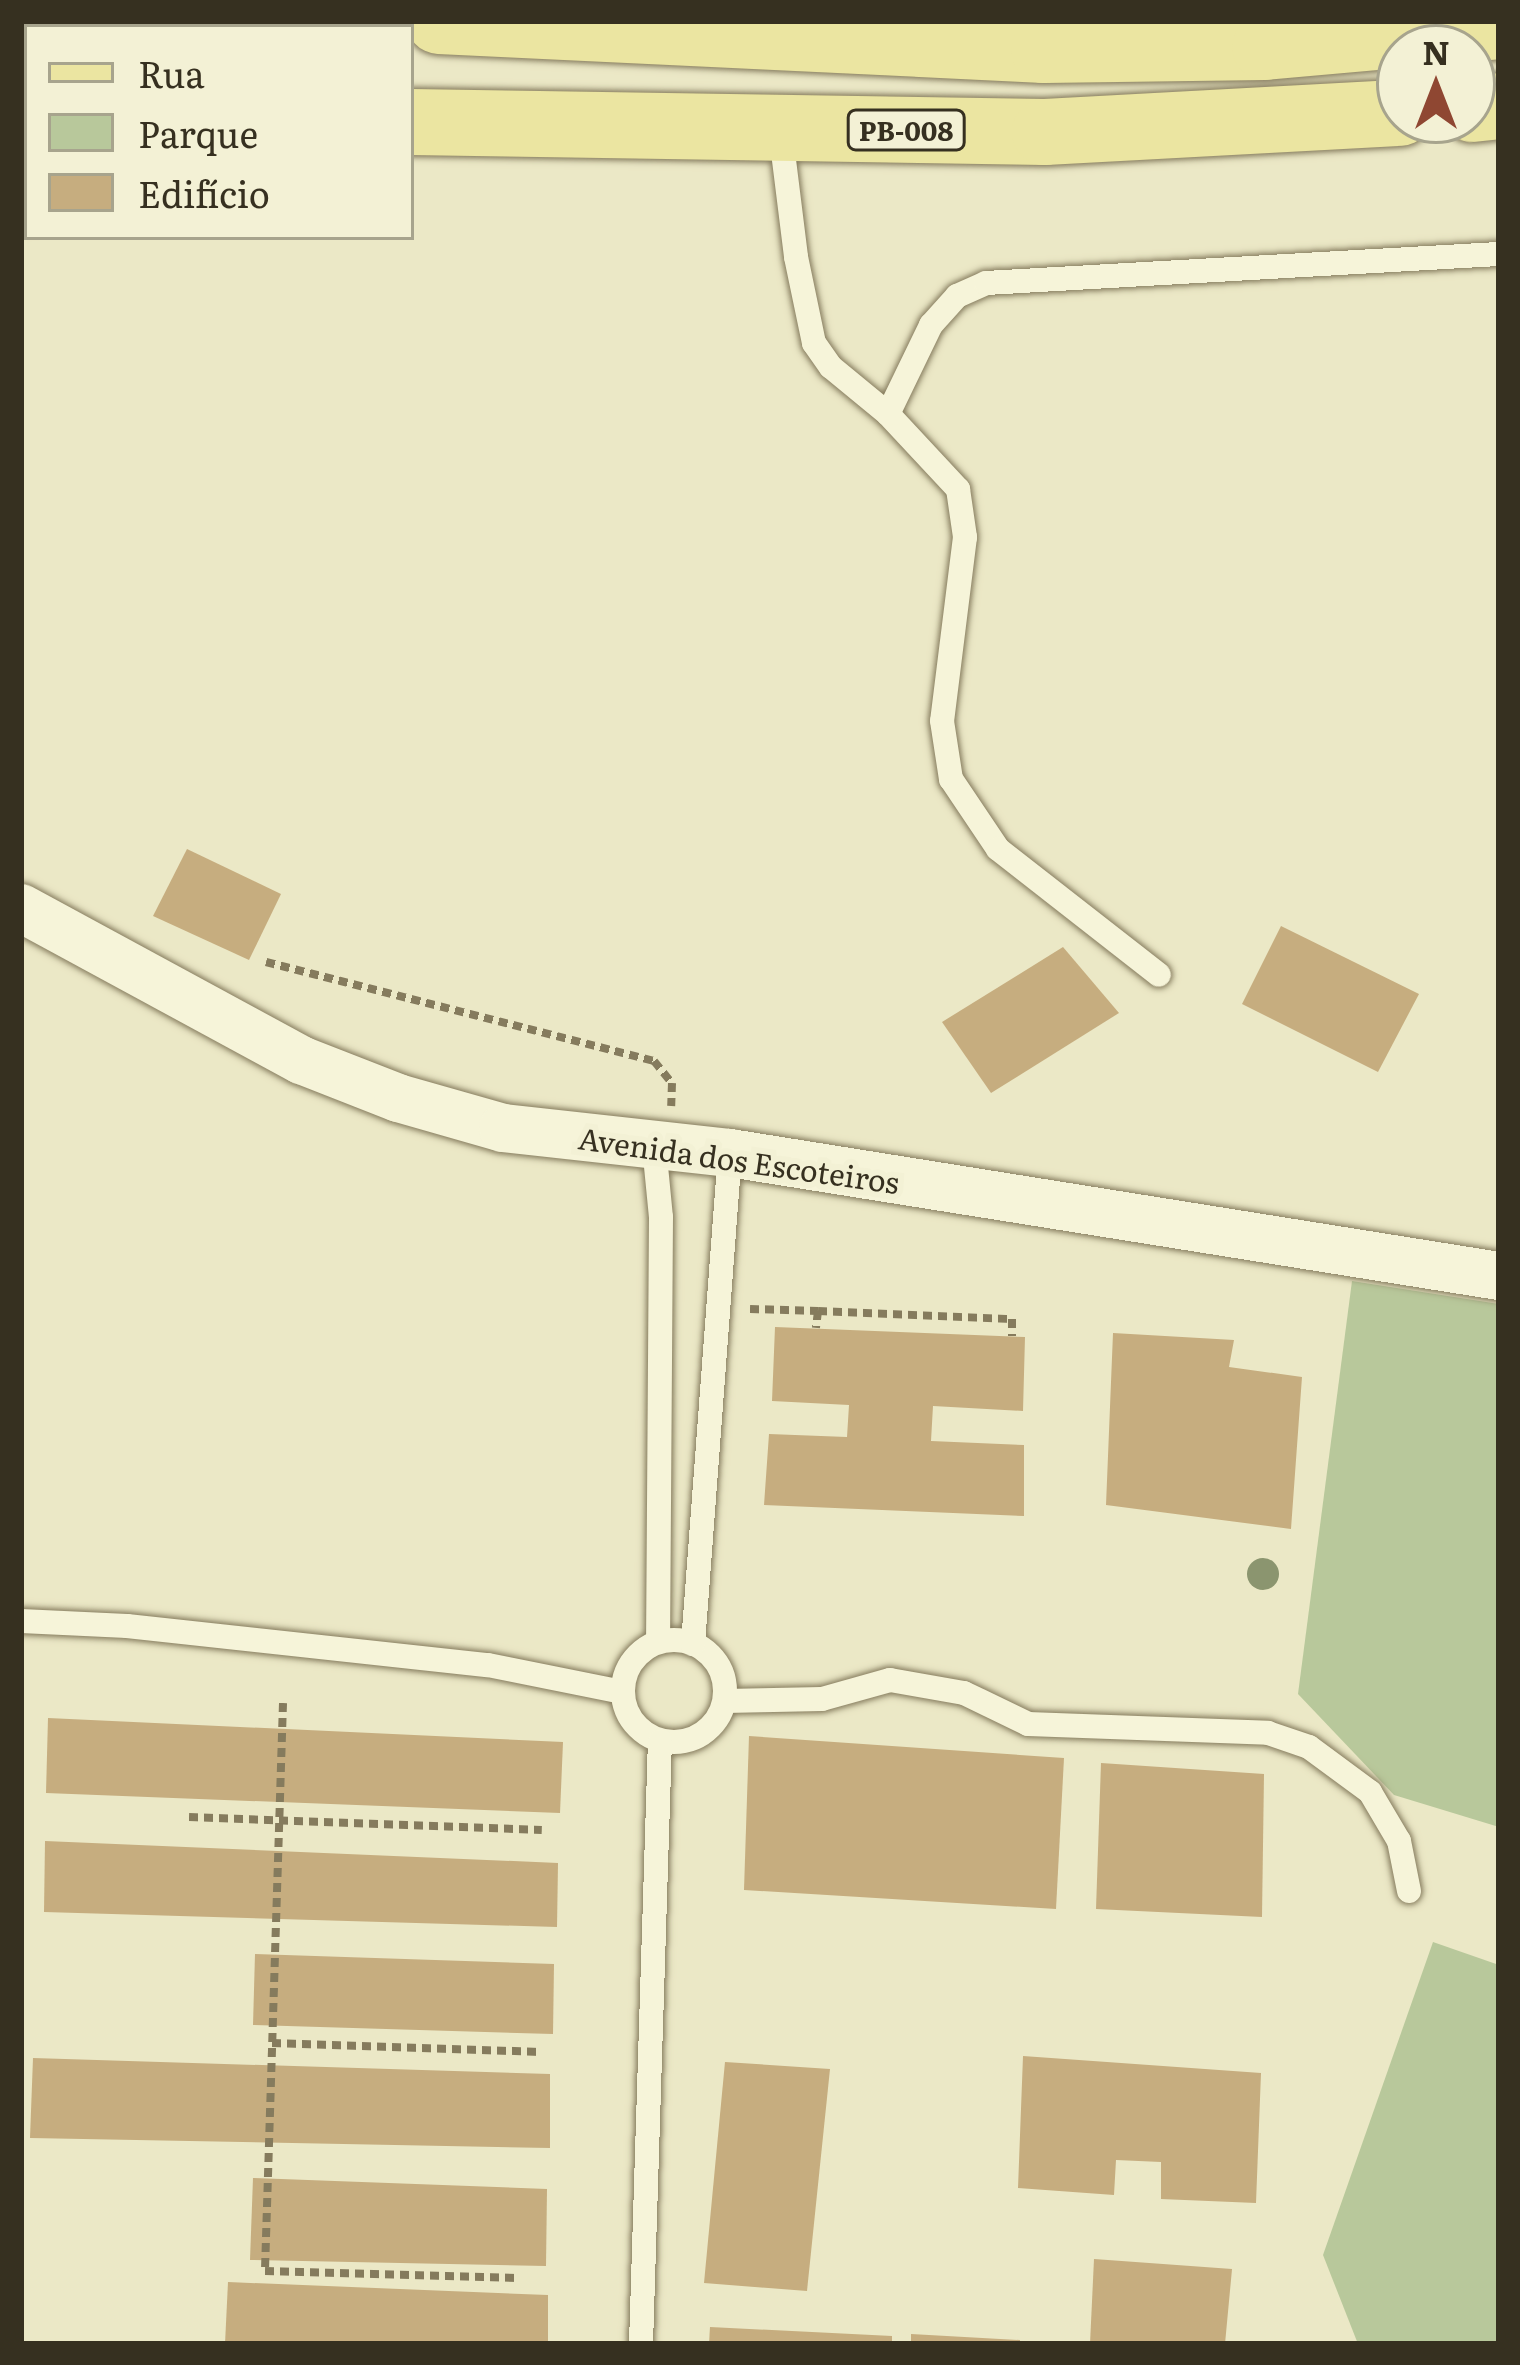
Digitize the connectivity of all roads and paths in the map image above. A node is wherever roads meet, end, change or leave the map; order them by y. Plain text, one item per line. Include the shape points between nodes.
1 (439, 21) edge
2 (624, 24) edge
3 (1499, 26) edge
4 (1362, 39) junction
5 (1376, 113) edge
6 (414, 122) edge
7 (1120, 127) junction
8 (780, 128) junction
9 (1499, 254) edge
10 (888, 414) junction
11 (21, 908) edge
12 (266, 962) dead end
13 (1159, 975) dead end
14 (662, 1148) junction
15 (730, 1153) junction
16 (1499, 1276) edge
17 (719, 1309) junction
18 (818, 1311) junction
19 (817, 1328) dead end
20 (1012, 1336) dead end
21 (21, 1621) edge
22 (658, 1642) junction
23 (693, 1644) junction
24 (622, 1692) junction
25 (725, 1701) junction
26 (283, 1703) dead end
27 (660, 1741) junction
28 (189, 1817) dead end
29 (279, 1822) junction
30 (542, 1831) dead end
31 (1409, 1891) dead end
32 (272, 2043) junction
33 (540, 2052) dead end
34 (518, 2278) dead end
35 (641, 2344) edge

1 - 2 main road
2 - 4 main road via 1044,50
3 - 4 main road
4 - 7 main road via 1369,74 1358,100
5 - 7 main road, PB-008
6 - 8 main road, PB-008
7 - 8 main road, PB-008
8 - 10 lane via 814,344
9 - 10 lane via 986,283 957,296 932,326
10 - 13 lane via 958,489 965,538 942,722 951,779 998,849
11 - 14 street, Avenida dos Escoteiros via 301,1060 398,1098 503,1127
12 - 14 path via 654,1061 672,1083
14 - 15 street, Avenida dos Escoteiros
14 - 22 lane
15 - 16 street, Avenida dos Escoteiros
15 - 17 lane
17 - 18 path
17 - 23 lane
18 - 19 path
18 - 20 path via 1012,1318
21 - 24 lane via 488,1665
22 - 23 lane
22 - 24 lane via 632,1661
23 - 25 lane via 719,1667
24 - 27 lane via 633,1722
25 - 27 lane via 707,1731
25 - 31 lane via 821,1699 890,1680 964,1693 1028,1724 1268,1733 1309,1747 1370,1792 1399,1840
26 - 29 path
27 - 35 lane
28 - 29 path
29 - 30 path
29 - 32 path
32 - 33 path
32 - 34 path via 265,2271

